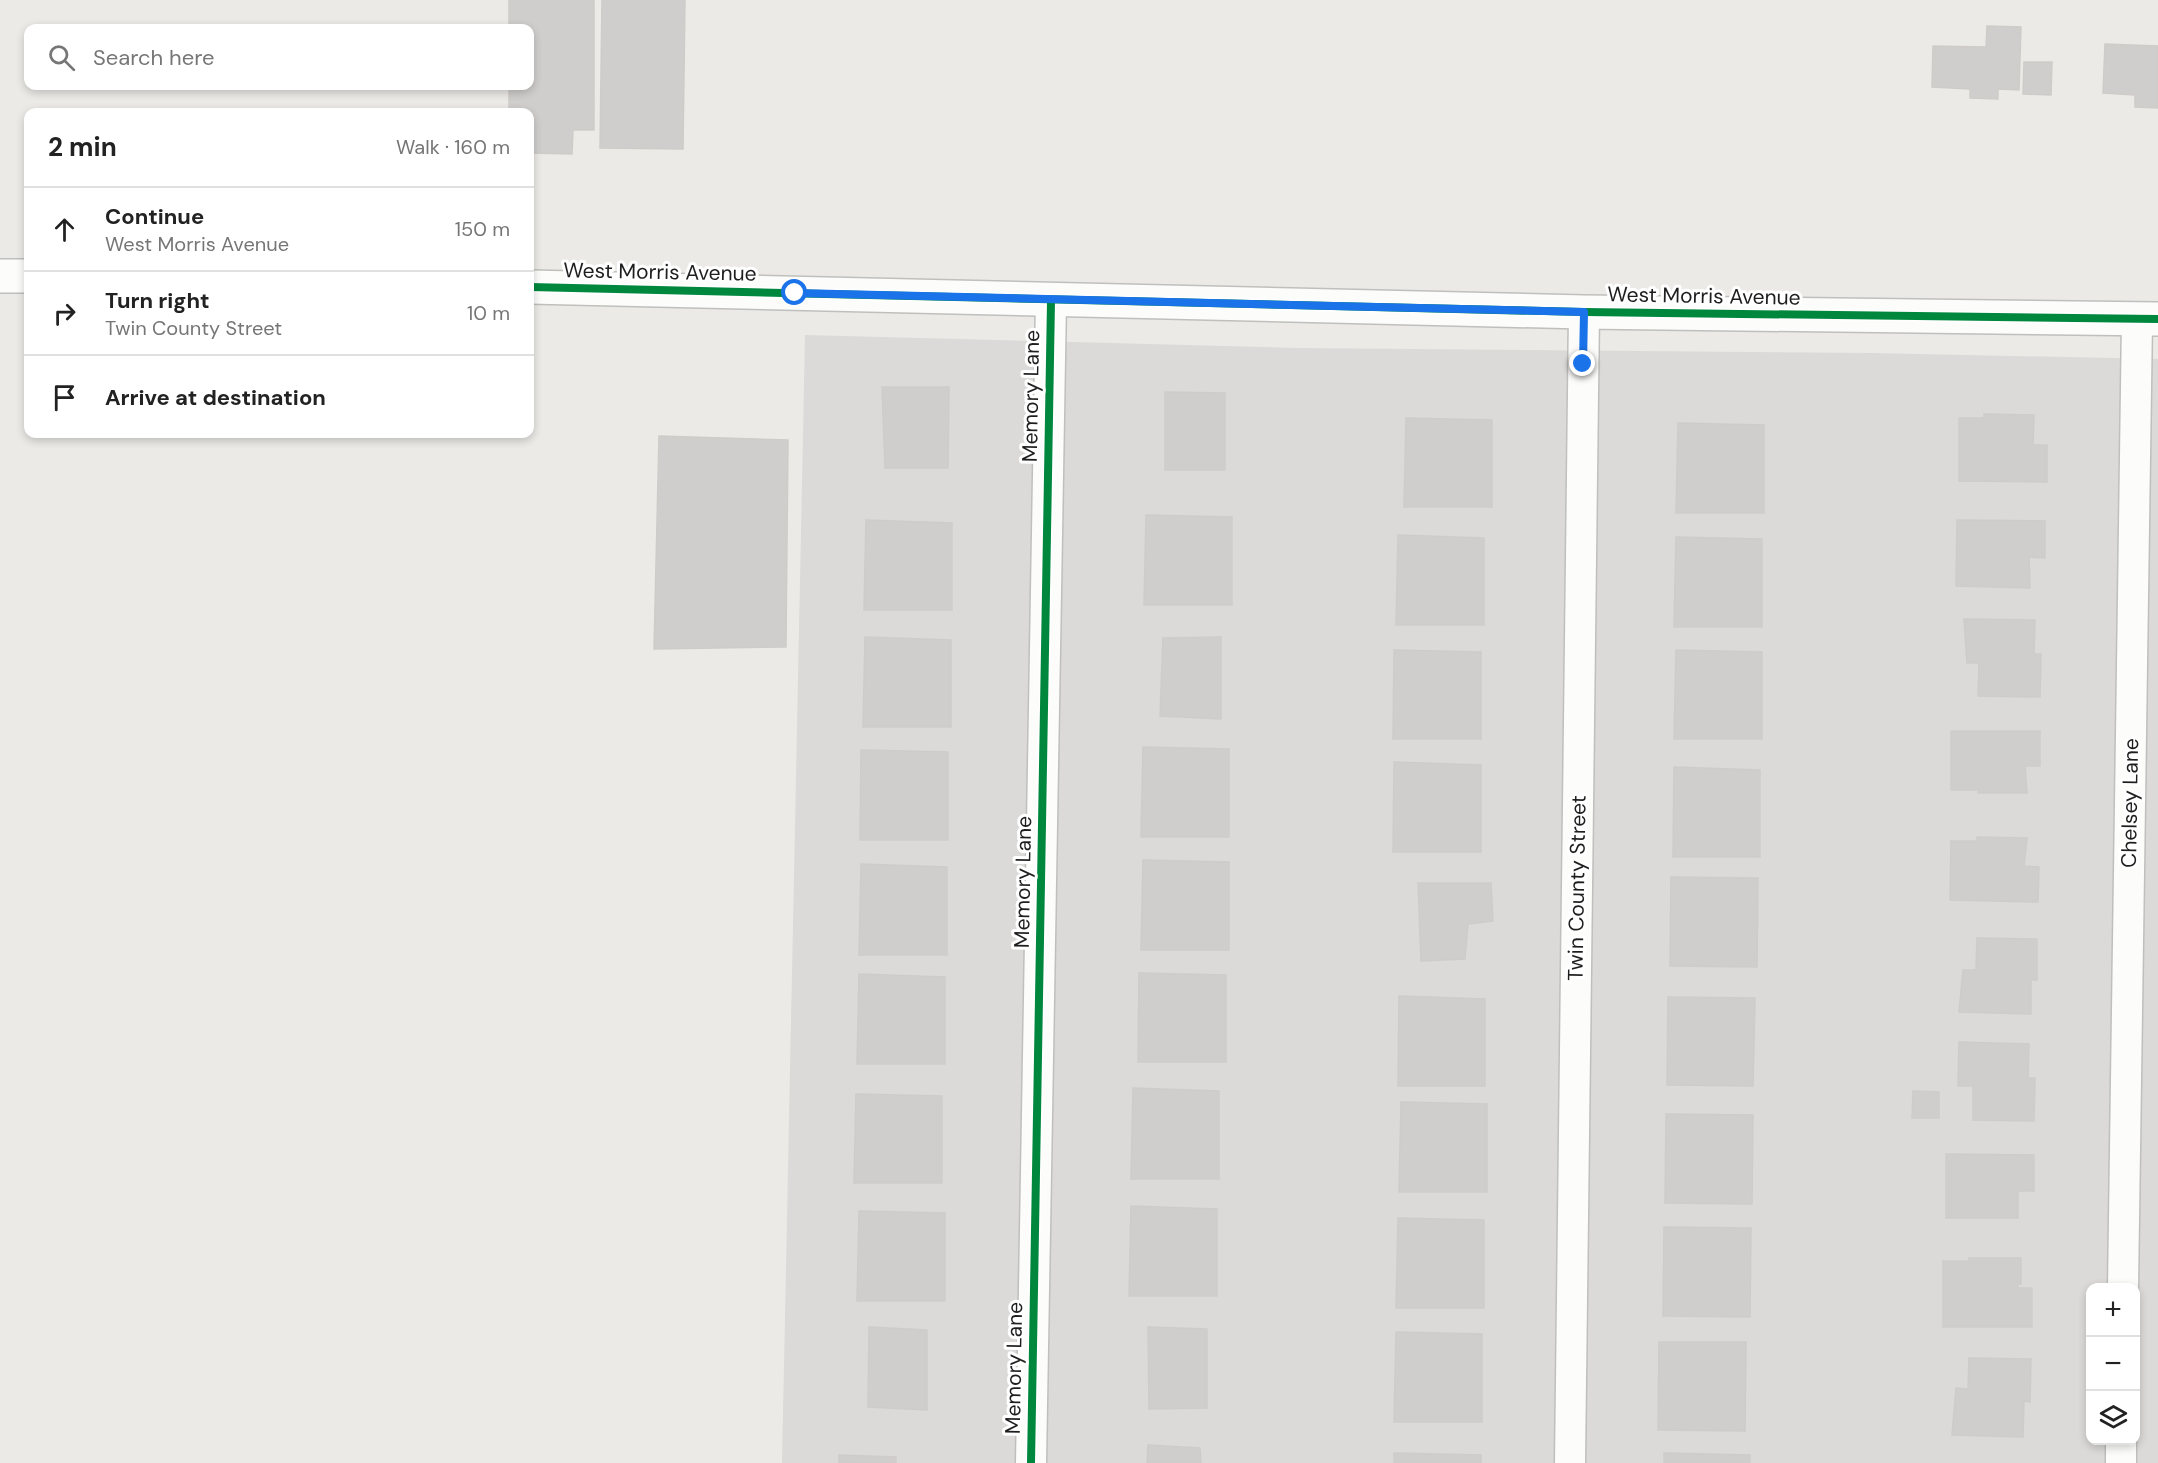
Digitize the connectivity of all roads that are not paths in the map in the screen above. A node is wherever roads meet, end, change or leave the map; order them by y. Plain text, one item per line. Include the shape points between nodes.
1 (0, 276) edge
2 (24, 276) edge
3 (534, 287) edge
4 (1051, 301) junction
5 (1584, 312) junction
6 (2147, 319) edge
7 (2123, 1283) edge
8 (2121, 1445) edge
9 (1031, 1463) edge
10 (1570, 1463) edge
11 (2121, 1463) edge

1 - 2 street
3 - 4 street, West Morris Avenue
4 - 5 street, West Morris Avenue
4 - 9 street, Memory Lane
5 - 6 street, West Morris Avenue
5 - 10 street, Twin County Street
6 - 7 street, Chelsey Lane
8 - 11 street

